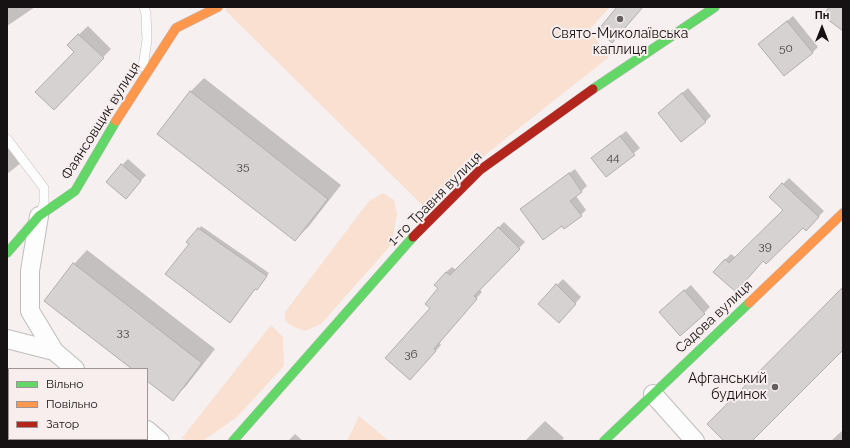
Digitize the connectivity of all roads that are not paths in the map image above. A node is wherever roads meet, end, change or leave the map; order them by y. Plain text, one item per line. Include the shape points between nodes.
1 (144, 7) edge
2 (216, 7) edge
3 (715, 7) edge
4 (126, 104) junction
5 (7, 139) edge
6 (843, 213) edge
7 (39, 216) junction
8 (7, 253) edge
9 (7, 339) edge
10 (54, 350) junction
11 (74, 368) edge
12 (653, 394) junction
13 (148, 431) edge
14 (160, 441) edge
15 (233, 441) edge
16 (604, 441) edge
17 (695, 441) edge

1 - 4 lane via 147,40 142,70
2 - 4 street, Фаянсовщик вулиця via 176,28
3 - 15 street, 1-го Травня вулиця via 609,78 480,170 424,225
4 - 7 street, Фаянсовщик вулиця via 76,191
5 - 7 lane via 44,188 44,203
6 - 12 street, Садова вулиця
7 - 8 street, Фаянсовщик вулиця
7 - 10 street via 30,271 30,311
9 - 10 street
10 - 11 street
12 - 16 street, Садова вулиця
12 - 17 street
13 - 14 street

